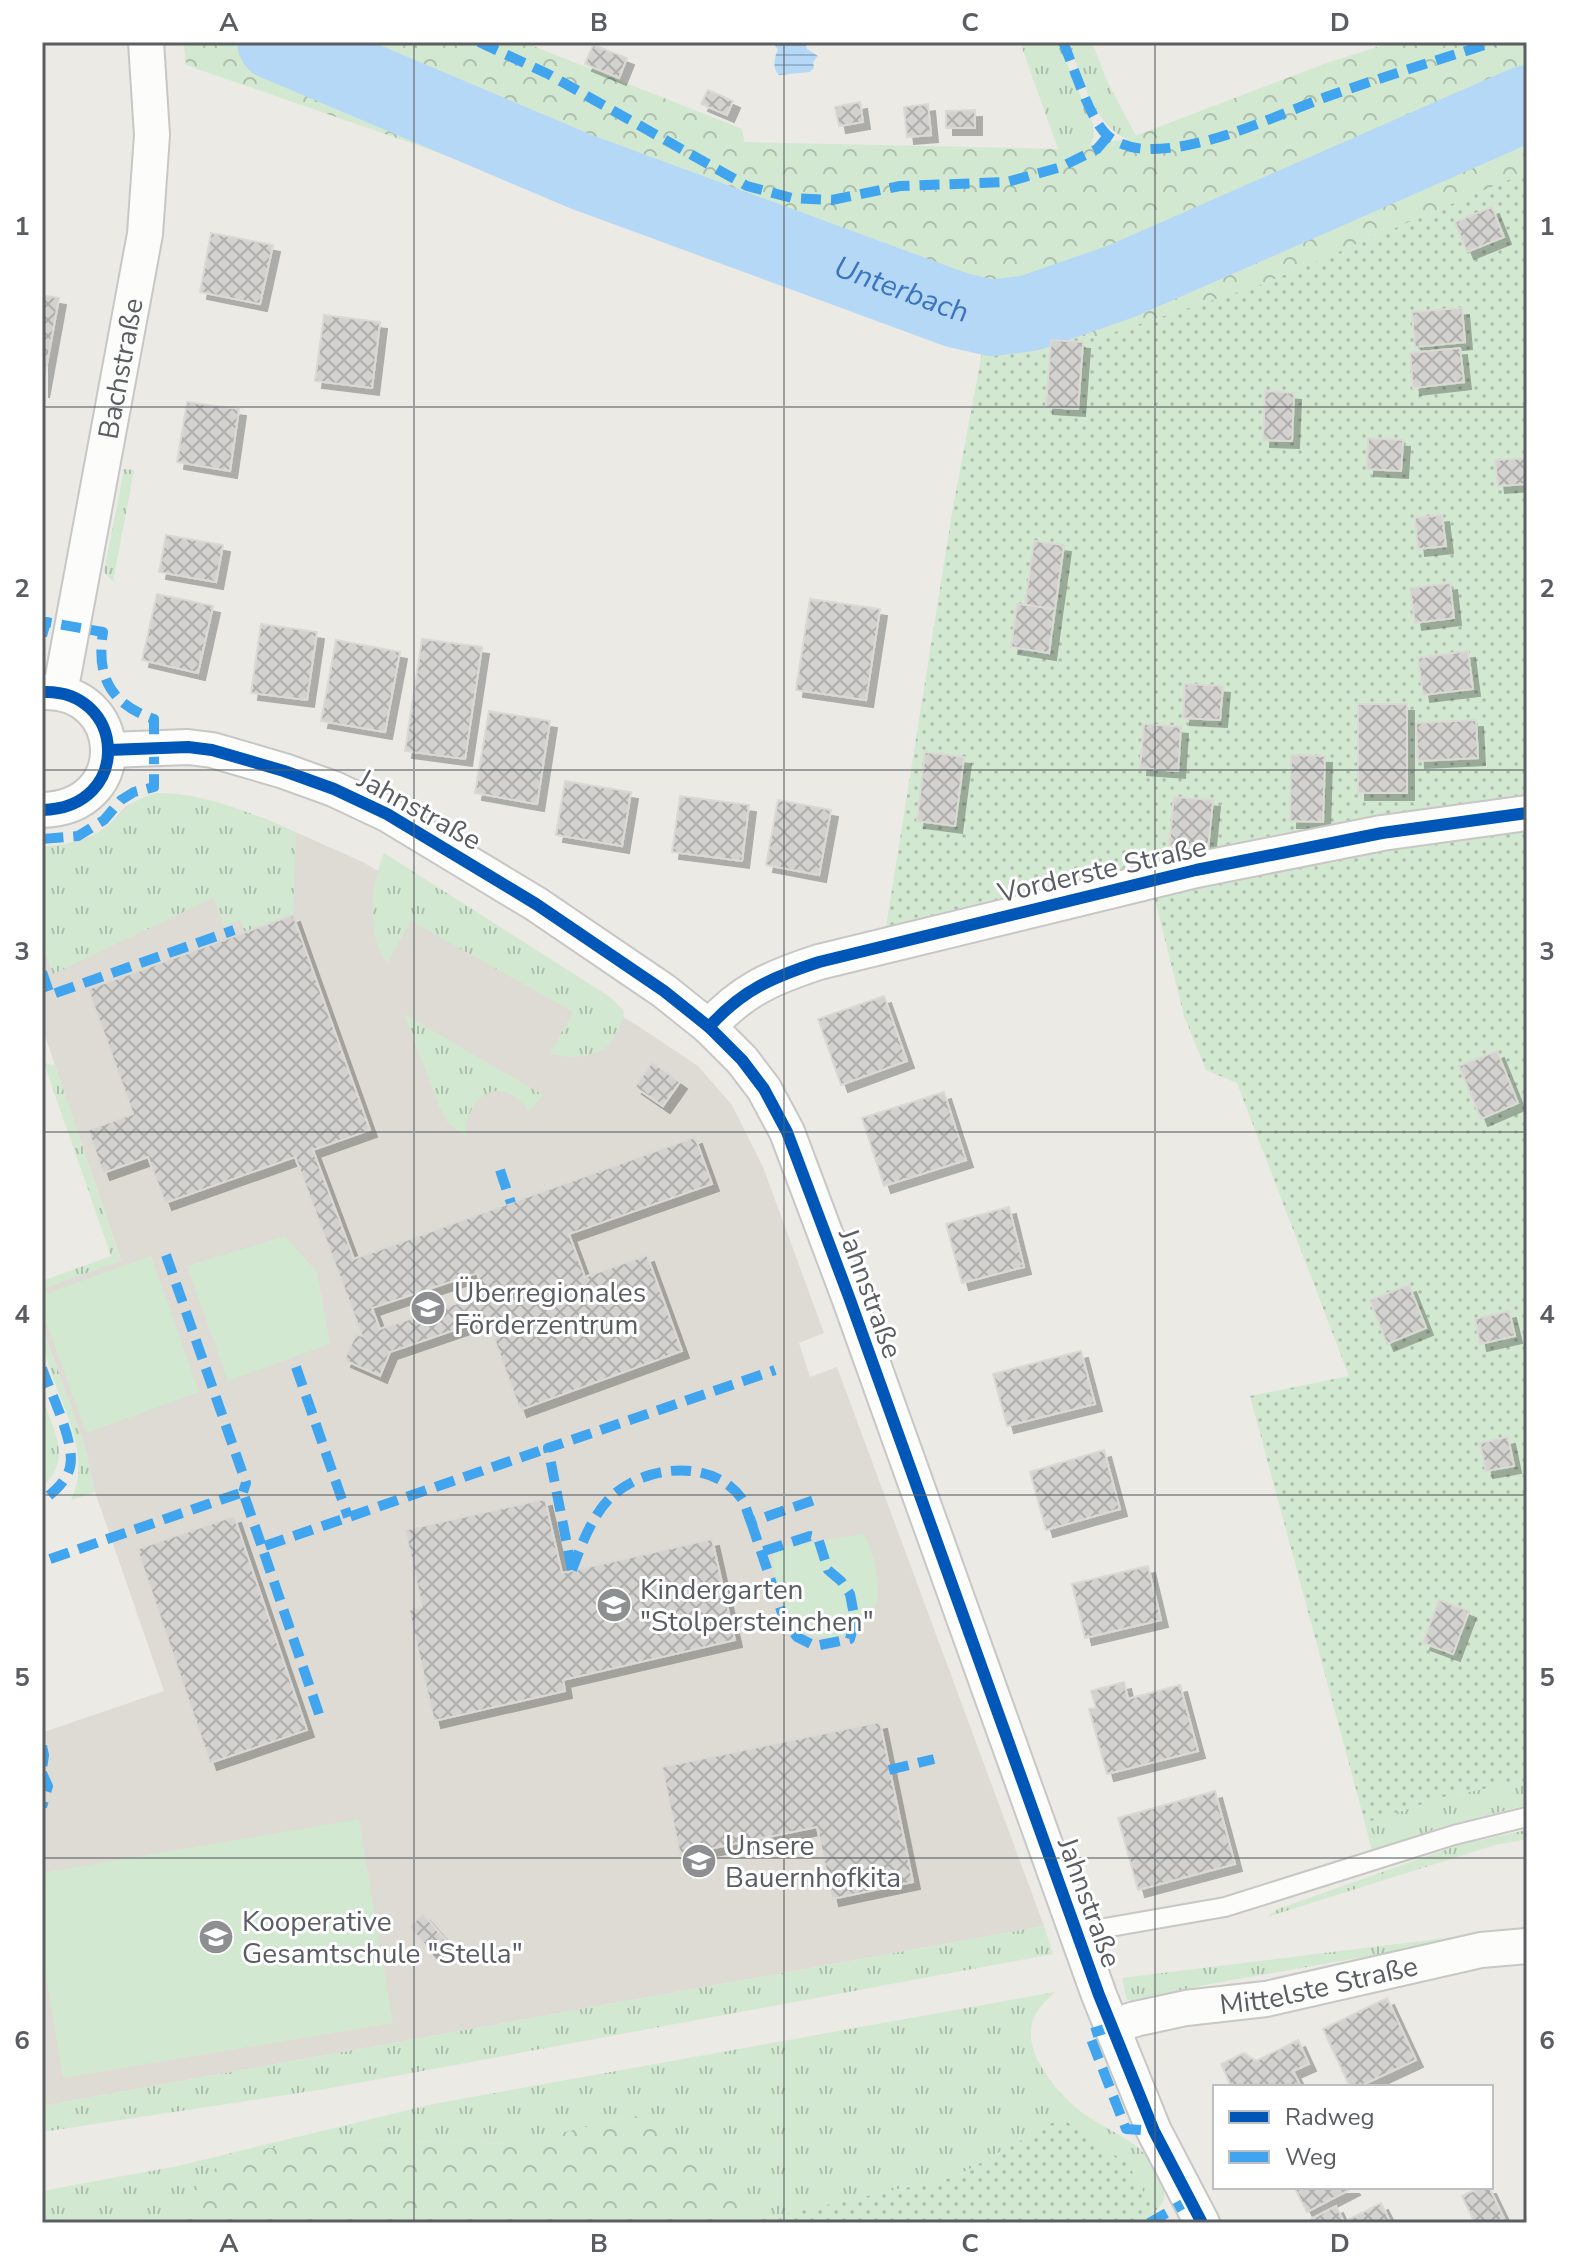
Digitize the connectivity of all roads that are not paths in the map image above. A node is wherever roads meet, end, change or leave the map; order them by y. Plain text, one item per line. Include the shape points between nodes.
1 (146, 50) edge
2 (51, 692) edge
3 (109, 750) junction
4 (42, 810) edge
5 (1527, 813) edge
6 (709, 1027) junction
7 (1527, 1817) edge
8 (1076, 1933) junction
9 (1527, 1946) edge
10 (1111, 2027) junction
11 (1202, 2223) edge

1 - 2 street, Bachstraße via 152,135 145,234
2 - 3 street via 79,700 95,713
3 - 4 street via 96,788 62,810
3 - 6 street, Jahnstraße via 212,750 334,789 405,824 536,904 626,963
5 - 6 street, Vorderste Straße via 1382,833 1196,870 819,962 755,987 729,1004
6 - 8 street, Jahnstraße via 757,1079 787,1132
7 - 8 lane via 1225,1907
8 - 10 street, Jahnstraße
9 - 10 street, Mittelste Straße via 1481,1950 1266,1999 1186,2008
10 - 11 street, Jahnstraße via 1154,2131

